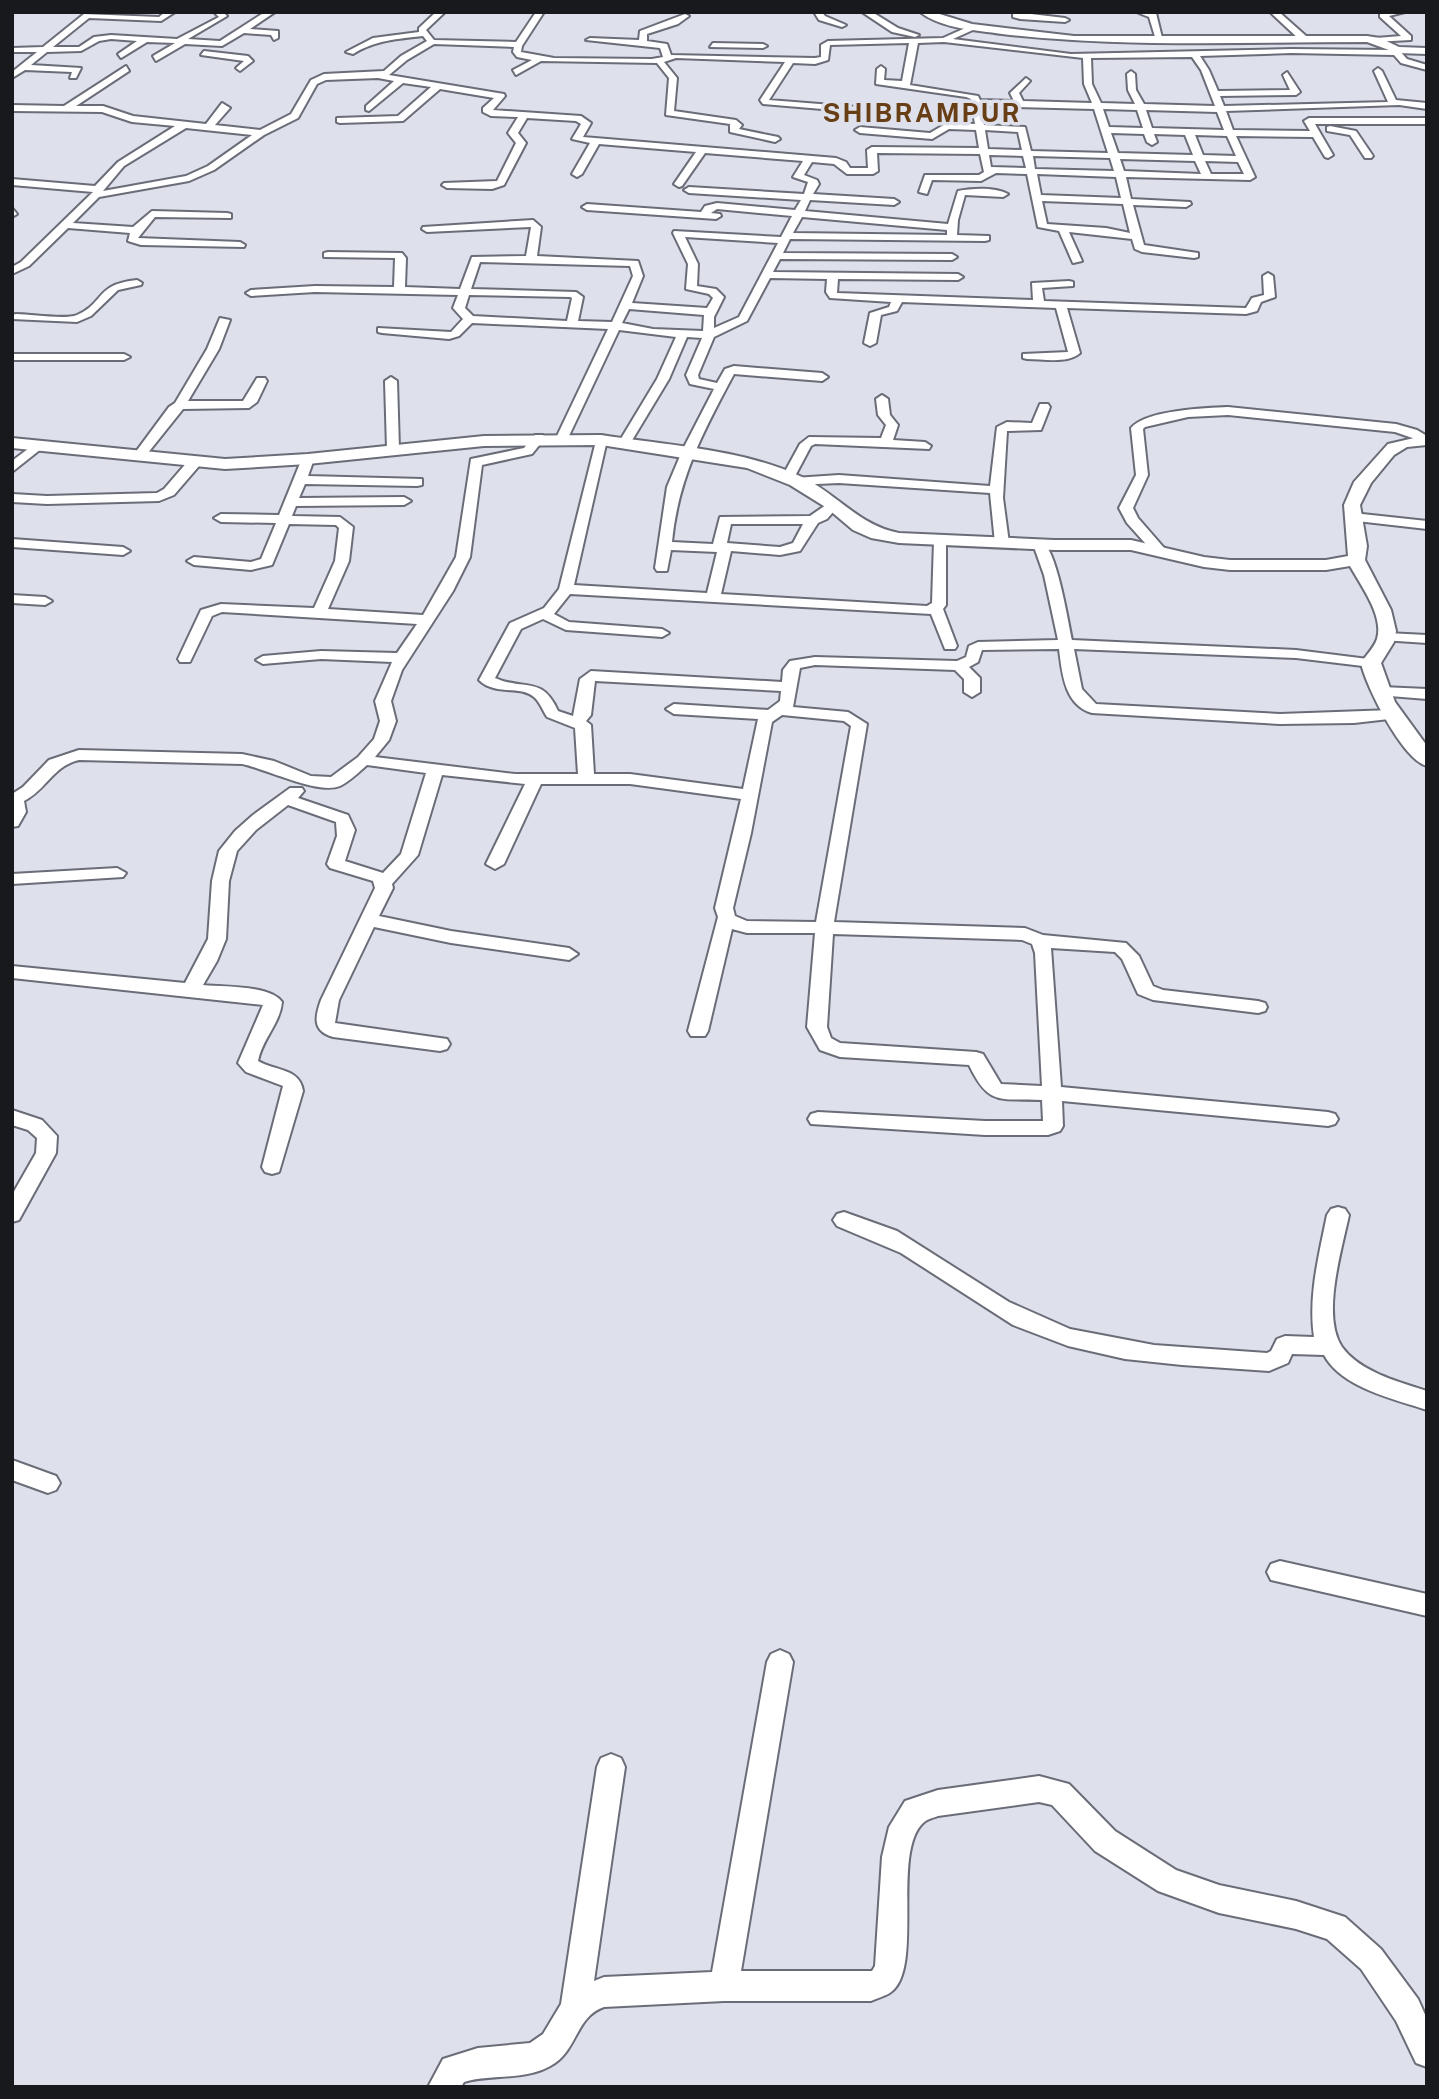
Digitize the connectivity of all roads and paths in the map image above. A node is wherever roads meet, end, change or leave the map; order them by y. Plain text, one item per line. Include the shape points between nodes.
1 (170, 12) edge
2 (218, 12) edge
3 (271, 12) edge
4 (441, 12) edge
5 (541, 12) edge
6 (818, 12) edge
7 (866, 12) edge
8 (925, 12) edge
9 (1017, 12) edge
10 (1081, 12) edge
11 (1100, 12) edge
12 (1140, 12) edge
13 (1274, 12) edge
14 (1401, 12) edge
15 (1383, 13) edge
16 (685, 16) dead end
17 (1067, 16) edge
18 (842, 25) dead end
19 (972, 27) junction
20 (244, 31) junction
21 (423, 34) junction
22 (274, 38) dead end
23 (1303, 38) junction
24 (146, 39) junction
25 (1074, 39) junction
26 (590, 40) dead end
27 (933, 40) junction
28 (944, 40) junction
29 (1160, 40) junction
30 (1376, 40) junction
31 (180, 41) junction
32 (914, 41) junction
33 (432, 42) junction
34 (643, 43) junction
35 (222, 44) junction
36 (518, 46) junction
37 (763, 46) dead end
38 (170, 49) junction
39 (12, 50) edge
40 (44, 50) junction
41 (1397, 51) junction
42 (1427, 51) edge
43 (350, 52) dead end
44 (209, 53) junction
45 (1194, 54) junction
46 (121, 56) dead end
47 (699, 57) junction
48 (1087, 57) junction
49 (156, 58) dead end
50 (731, 58) junction
51 (663, 59) junction
52 (200, 60) dead end
53 (538, 60) junction
54 (790, 61) junction
55 (24, 67) junction
56 (240, 68) dead end
57 (727, 68) dead end
58 (1427, 68) edge
59 (126, 69) dead end
60 (881, 69) dead end
61 (1378, 71) dead end
62 (516, 72) dead end
63 (1131, 74) dead end
64 (73, 75) dead end
65 (1287, 75) dead end
66 (12, 76) edge
67 (378, 76) junction
68 (403, 78) junction
69 (1026, 81) dead end
70 (904, 84) junction
71 (438, 86) junction
72 (1213, 93) junction
73 (975, 103) junction
74 (1018, 103) junction
75 (1396, 104) junction
76 (222, 106) dead end
77 (1098, 106) junction
78 (1427, 106) edge
79 (1141, 107) junction
80 (12, 108) edge
81 (36, 108) junction
82 (67, 108) junction
83 (369, 108) dead end
84 (1218, 109) junction
85 (905, 113) dead end
86 (524, 115) junction
87 (12, 116) edge
88 (340, 120) dead end
89 (1427, 121) edge
90 (184, 125) junction
91 (979, 126) junction
92 (208, 127) junction
93 (860, 130) dead end
94 (1105, 130) junction
95 (1148, 131) junction
96 (1189, 132) junction
97 (1315, 132) junction
98 (261, 133) junction
99 (1230, 133) junction
100 (775, 139) dead end
101 (596, 141) junction
102 (702, 150) junction
103 (943, 150) junction
104 (983, 151) junction
105 (1025, 153) junction
106 (1113, 155) junction
107 (1328, 155) dead end
108 (1156, 156) junction
109 (1368, 156) dead end
110 (1199, 158) junction
111 (809, 159) junction
112 (1242, 159) junction
113 (993, 170) junction
114 (1029, 172) junction
115 (577, 174) dead end
116 (1120, 174) junction
117 (945, 177) junction
118 (1207, 177) junction
119 (12, 182) edge
120 (678, 184) dead end
121 (447, 185) dead end
122 (689, 190) dead end
123 (97, 192) junction
124 (925, 192) dead end
125 (1003, 194) dead end
126 (808, 195) junction
127 (1036, 198) junction
128 (894, 202) dead end
129 (1128, 202) junction
130 (1186, 204) dead end
131 (587, 207) dead end
132 (704, 215) junction
133 (227, 216) dead end
134 (725, 217) junction
135 (796, 217) junction
136 (64, 225) junction
137 (427, 229) dead end
138 (1063, 229) junction
139 (136, 230) junction
140 (952, 232) junction
141 (725, 234) junction
142 (1137, 237) junction
143 (786, 238) junction
144 (985, 238) dead end
145 (240, 245) dead end
146 (328, 255) dead end
147 (1194, 255) dead end
148 (777, 256) junction
149 (952, 257) dead end
150 (531, 260) junction
151 (1077, 261) dead end
152 (12, 271) edge
153 (767, 275) junction
154 (830, 276) junction
155 (1268, 276) dead end
156 (958, 277) dead end
157 (137, 283) dead end
158 (1069, 284) dead end
159 (399, 290) junction
160 (463, 292) junction
161 (251, 293) dead end
162 (898, 298) junction
163 (1039, 302) junction
164 (1060, 303) junction
165 (627, 306) junction
166 (710, 312) junction
167 (469, 319) junction
168 (13, 320) edge
169 (224, 320) dead end
170 (572, 323) junction
171 (617, 326) junction
172 (382, 330) dead end
173 (682, 334) junction
174 (709, 335) junction
175 (870, 342) dead end
176 (1027, 355) dead end
177 (12, 357) edge
178 (124, 357) dead end
179 (822, 377) dead end
180 (261, 381) dead end
181 (391, 381) dead end
182 (721, 387) junction
183 (882, 399) dead end
184 (180, 405) junction
185 (1044, 407) dead end
186 (539, 438) junction
187 (562, 438) junction
188 (601, 440) junction
189 (1425, 440) edge
190 (625, 442) junction
191 (12, 443) edge
192 (882, 443) junction
193 (37, 446) junction
194 (925, 446) dead end
195 (393, 449) junction
196 (688, 452) junction
197 (139, 456) junction
198 (309, 459) junction
199 (194, 463) junction
200 (12, 468) edge
201 (792, 479) junction
202 (301, 480) junction
203 (417, 482) dead end
204 (997, 490) junction
205 (12, 498) edge
206 (293, 502) junction
207 (404, 502) dead end
208 (833, 504) junction
209 (1353, 517) junction
210 (221, 518) dead end
211 (285, 520) junction
212 (811, 520) junction
213 (1427, 525) edge
214 (941, 541) junction
215 (12, 543) edge
216 (1002, 543) junction
217 (1040, 544) junction
218 (664, 546) junction
219 (722, 546) junction
220 (1158, 549) junction
221 (123, 551) dead end
222 (1356, 560) junction
223 (194, 561) dead end
224 (662, 568) dead end
225 (566, 589) junction
226 (12, 598) edge
227 (713, 598) junction
228 (45, 601) dead end
229 (935, 607) junction
230 (319, 613) junction
231 (547, 616) junction
232 (425, 620) junction
233 (662, 633) dead end
234 (1387, 637) junction
235 (1427, 639) edge
236 (1066, 644) junction
237 (950, 646) dead end
238 (399, 658) junction
239 (185, 659) dead end
240 (263, 660) dead end
241 (1371, 663) junction
242 (959, 666) junction
243 (789, 687) junction
244 (1382, 691) junction
245 (972, 692) dead end
246 (1427, 694) edge
247 (674, 709) dead end
248 (776, 713) junction
249 (1392, 715) junction
250 (577, 721) junction
251 (363, 760) junction
252 (1427, 760) edge
253 (435, 771) junction
254 (586, 777) junction
255 (536, 778) junction
256 (308, 781) junction
257 (750, 795) junction
258 (286, 799) junction
259 (14, 800) edge
260 (12, 821) edge
261 (495, 864) dead end
262 (117, 873) dead end
263 (12, 878) edge
264 (384, 882) junction
265 (726, 918) junction
266 (369, 920) junction
267 (824, 928) junction
268 (1040, 942) junction
269 (569, 954) dead end
270 (12, 972) edge
271 (191, 989) junction
272 (1258, 1007) dead end
273 (698, 1031) dead end
274 (440, 1044) dead end
275 (1052, 1093) junction
276 (12, 1117) edge
277 (818, 1119) dead end
278 (1328, 1119) dead end
279 (272, 1167) dead end
280 (12, 1214) edge
281 (1338, 1215) dead end
282 (844, 1220) dead end
283 (1328, 1346) junction
284 (1427, 1401) edge
285 (12, 1470) edge
286 (48, 1483) dead end
287 (1280, 1572) dead end
288 (1427, 1605) edge
289 (780, 1662) dead end
290 (611, 1767) dead end
291 (724, 1986) junction
292 (575, 2007) junction
293 (1427, 2052) edge
294 (443, 2087) edge

1 - 40 street via 161,19 87,16
2 - 31 street via 222,18
3 - 20 street
4 - 21 street via 425,26
5 - 36 street
6 - 18 street via 822,19
7 - 27 street via 895,30
8 - 19 street
9 - 17 street via 1020,17
10 - 11 street
12 - 29 street via 1153,15
13 - 23 street
14 - 15 street
15 - 30 street via 1408,38
16 - 34 street via 645,32
17 - 25 street via 1066,30 1075,34
19 - 25 street
19 - 28 street
20 - 22 street via 275,33
20 - 35 street
21 - 33 street
21 - 43 street via 367,41
23 - 29 street
23 - 30 street
24 - 31 street
24 - 40 street via 103,37 82,49
24 - 46 street
25 - 29 street
26 - 34 street
27 - 28 street
27 - 32 street
28 - 48 street
30 - 41 street
31 - 35 street
31 - 38 street
32 - 54 street via 828,43 822,60
32 - 70 street
33 - 36 street
33 - 67 street
34 - 51 street via 664,46
35 - 44 street
36 - 53 street via 517,54
37 - 47 street via 718,44
38 - 44 street
38 - 49 street
39 - 40 street
40 - 55 street
41 - 42 street
41 - 45 street
41 - 58 street via 1404,61
44 - 52 street
44 - 56 street via 248,59
45 - 48 street
45 - 72 street
47 - 50 street
47 - 51 street
48 - 77 street via 1087,80
50 - 54 street
50 - 57 street
51 - 53 street
51 - 100 street via 673,78 669,113 733,122 737,125 733,130
53 - 62 street
54 - 85 street via 765,102
55 - 64 street via 78,70
55 - 66 street
59 - 82 street
60 - 70 street via 879,82
61 - 75 street
63 - 79 street via 1132,90
65 - 72 street via 1296,92
67 - 68 street
67 - 98 street via 319,79 295,116
68 - 71 street
68 - 83 street
69 - 74 street via 1014,93
70 - 73 street via 910,89 968,95
71 - 86 street via 500,96 487,112
71 - 88 street via 400,119
72 - 84 street
73 - 74 street
73 - 91 street
74 - 77 street
75 - 78 street
75 - 84 street
76 - 92 street via 225,112
77 - 79 street
77 - 94 street
79 - 84 street
79 - 95 street
80 - 81 street
81 - 82 street
81 - 87 street
82 - 90 street via 103,109 125,118
84 - 99 street
86 - 101 street via 583,120 586,123 577,139
86 - 121 street via 513,132 521,143 501,183
89 - 97 street via 1309,121
90 - 92 street
90 - 123 street via 121,164
91 - 93 street via 947,126 932,136
91 - 104 street
91 - 105 street via 1022,129
92 - 98 street
94 - 95 street
94 - 106 street
95 - 96 street
95 - 108 street
96 - 99 street
96 - 110 street
97 - 99 street
97 - 107 street
97 - 109 street via 1353,132
98 - 123 street via 189,178
99 - 112 street
101 - 102 street
101 - 115 street
102 - 111 street
102 - 120 street
103 - 104 street
103 - 111 street via 872,150 873,172 866,173 847,172 841,162
103 - 117 street
104 - 105 street
104 - 113 street via 985,168
105 - 106 street
105 - 114 street
106 - 108 street
106 - 116 street
108 - 110 street
110 - 112 street
110 - 118 street
111 - 126 street via 798,177 814,182
112 - 118 street via 1250,177
113 - 114 street
113 - 117 street via 981,178
114 - 116 street
114 - 127 street
116 - 118 street
116 - 129 street
117 - 124 street via 926,179
119 - 123 street
122 - 126 street
123 - 136 street
125 - 140 street via 961,193
126 - 128 street
126 - 135 street
127 - 129 street
127 - 138 street via 1043,227
129 - 130 street
129 - 142 street
131 - 132 street
132 - 134 street
132 - 135 street via 717,206
133 - 139 street via 152,214
134 - 135 street
134 - 141 street
135 - 140 street
135 - 143 street
136 - 139 street
136 - 152 street
137 - 150 street via 533,223
138 - 142 street
138 - 151 street
139 - 145 street via 132,240 141,242
140 - 143 street
140 - 144 street
141 - 143 street
141 - 166 street via 678,233 693,264 691,289 719,297
142 - 147 street via 1139,247 1146,250
143 - 148 street
146 - 159 street via 398,255
148 - 149 street
148 - 153 street
150 - 160 street via 476,259
150 - 165 street via 634,263 638,276
153 - 154 street
153 - 174 street via 743,319
154 - 156 street
154 - 162 street via 834,296
155 - 164 street via 1270,297 1256,300 1251,310
157 - 168 street via 115,287 89,314 73,320
158 - 163 street via 1036,285
159 - 160 street
159 - 161 street
160 - 167 street via 458,307
160 - 170 street via 577,295
162 - 163 street
162 - 175 street via 893,309 876,313
163 - 164 street
164 - 176 street via 1074,353
165 - 166 street
165 - 171 street
166 - 174 street
167 - 170 street
167 - 172 street via 449,336
169 - 184 street via 213,349
170 - 171 street
171 - 173 street
171 - 187 street
173 - 174 street
173 - 190 street via 663,379
174 - 182 street via 692,375 694,381
177 - 178 street
179 - 182 street via 734,370
180 - 184 street via 245,405
181 - 195 street
182 - 196 street
183 - 192 street via 884,415 892,425
184 - 197 street
185 - 204 street via 1037,427 1002,428
186 - 187 street
186 - 195 street
186 - 232 street via 528,451 476,462 463,557
187 - 188 street
188 - 190 street
188 - 225 street
189 - 209 street via 1394,447 1376,464 1355,496
189 - 220 street via 1406,429 1227,411 1188,413 1141,424 1137,428 1142,475 1126,508
190 - 196 street
191 - 193 street
192 - 194 street
192 - 201 street via 813,440 806,444
193 - 197 street
193 - 200 street
195 - 198 street
196 - 201 street via 750,464
196 - 218 street via 675,485
197 - 199 street
198 - 199 street
198 - 202 street
199 - 205 street via 159,497
201 - 204 street
201 - 208 street
202 - 203 street
202 - 206 street
204 - 216 street
206 - 207 street
206 - 211 street
208 - 212 street
208 - 214 street via 859,526 877,534
209 - 213 street
209 - 222 street via 1359,552
210 - 211 street
211 - 223 street via 261,566
211 - 230 street via 330,519 346,527 342,561
212 - 219 street via 799,546 793,549
212 - 219 street via 725,520
214 - 216 street
214 - 229 street via 939,605
215 - 221 street
216 - 217 street
217 - 220 street
217 - 236 street
218 - 219 street
218 - 224 street
219 - 227 street
220 - 222 street via 1230,565 1326,565
222 - 234 street via 1384,616
225 - 227 street
225 - 231 street
226 - 228 street
227 - 229 street via 914,610
229 - 237 street
230 - 232 street
230 - 239 street via 211,609
231 - 233 street via 566,626
231 - 250 street via 515,626 486,680 537,690 547,699 552,714
232 - 238 street
234 - 235 street
234 - 241 street
236 - 241 street via 1296,654
236 - 242 street via 978,646 973,659
236 - 249 street via 1074,693 1092,708 1298,720
238 - 240 street via 321,655
238 - 251 street via 383,701 387,729
241 - 244 street
242 - 243 street via 804,661 791,670
242 - 245 street via 972,678
243 - 248 street via 788,703
243 - 250 street via 591,676 583,715
244 - 246 street
244 - 249 street
247 - 248 street
248 - 257 street via 765,720
248 - 267 street via 848,717 859,724
249 - 252 street
250 - 254 street via 583,725
251 - 253 street
251 - 256 street via 335,782
253 - 255 street
253 - 264 street via 409,855
254 - 255 street
254 - 257 street
255 - 261 street
256 - 258 street
256 - 259 street via 258,760 79,755 52,764 28,792
257 - 265 street via 724,908
258 - 264 street via 342,819 347,834 335,864
258 - 271 street via 229,849 219,889 214,951
259 - 260 street via 18,812
262 - 263 street
264 - 266 street
265 - 267 street via 747,927
265 - 273 street
266 - 269 street
266 - 274 street via 330,1000 326,1026 333,1031
267 - 268 street via 1025,934
267 - 275 street via 817,1027 820,1040 828,1047 966,1056 976,1059 996,1091
268 - 272 street via 1110,944 1130,956 1145,989 1160,996
268 - 275 street
270 - 271 street
271 - 279 street via 264,997 273,1002 273,1012 248,1063 292,1083
275 - 277 street via 1053,1126 1048,1128
275 - 278 street
276 - 280 street via 35,1125 47,1136 46,1153
281 - 283 street via 1320,1309
282 - 283 street via 890,1238 1006,1312 1095,1344 1269,1362 1280,1357 1285,1345
283 - 284 street via 1345,1366 1366,1379
285 - 286 street
287 - 288 street
289 - 291 street
290 - 292 street
291 - 292 street via 604,1992
291 - 293 street via 871,1986 882,1981 889,1970 897,1857 903,1827 915,1811 938,1803 1039,1789 1059,1793 1105,1840 1168,1881 1219,1899 1335,1927 1371,1959 1407,2010
292 - 294 street via 547,2052 530,2060 480,2063 454,2070

